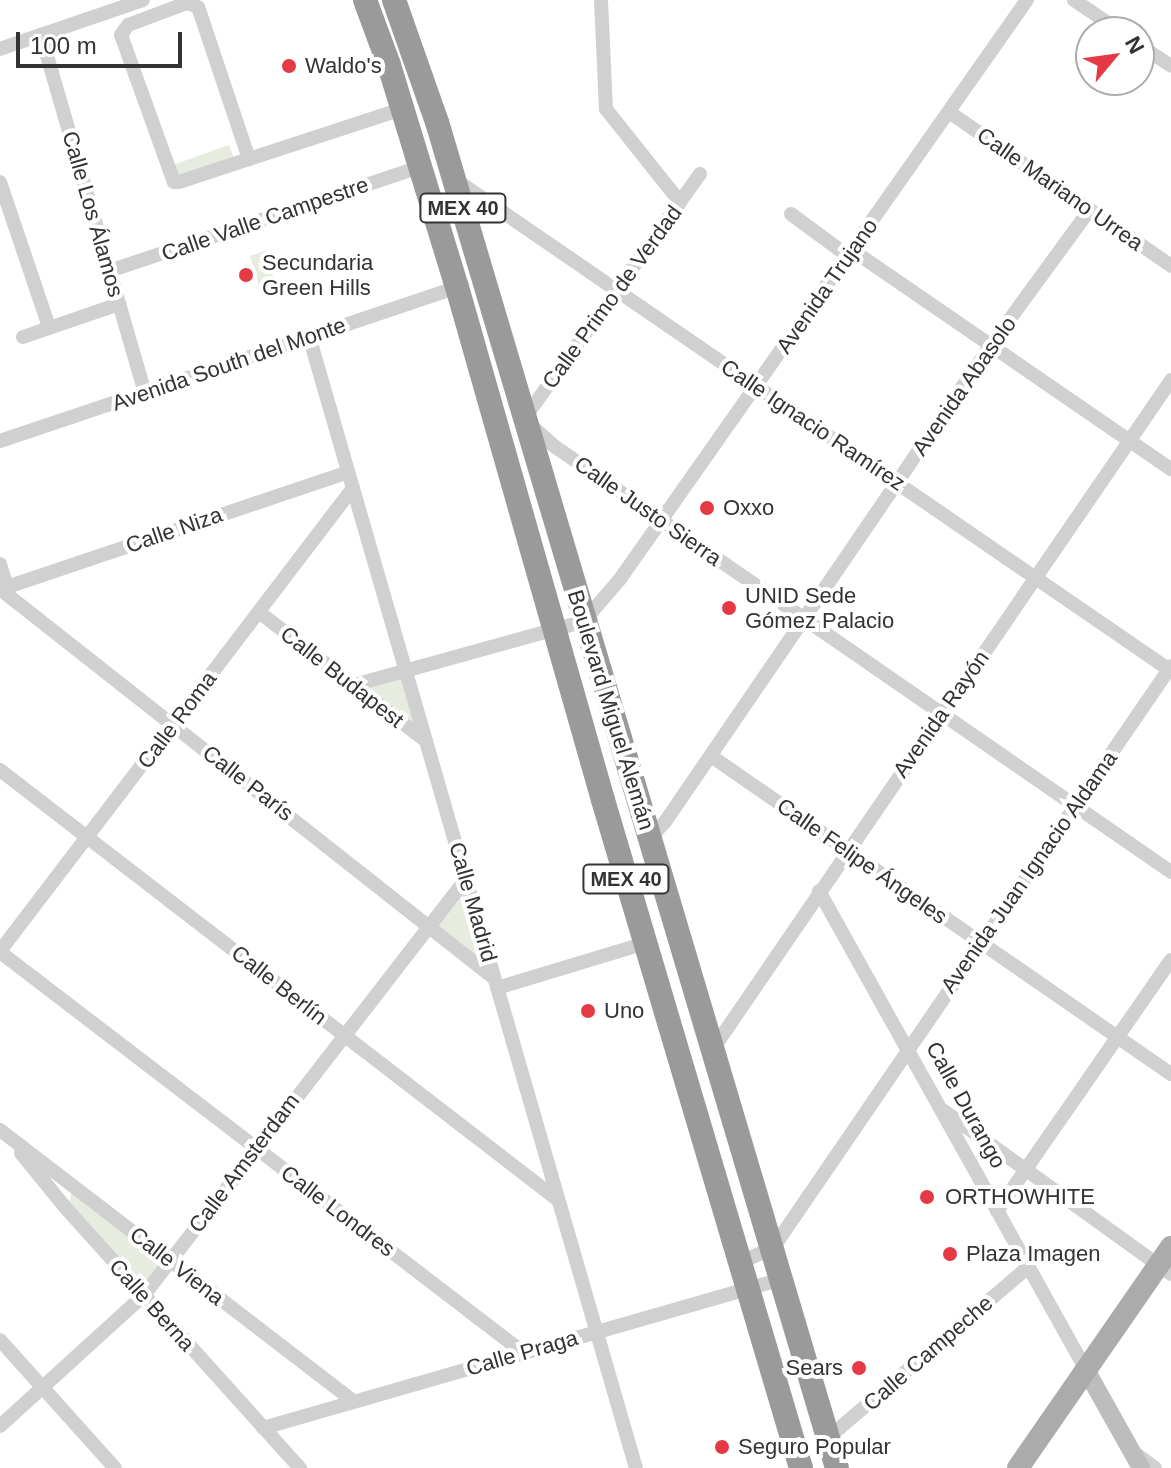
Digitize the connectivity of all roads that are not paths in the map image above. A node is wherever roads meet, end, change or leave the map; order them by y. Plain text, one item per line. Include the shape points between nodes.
1 (143, 0) edge
2 (365, 0) edge
3 (394, 0) edge
4 (601, 0) edge
5 (1027, 0) edge
6 (1074, 0) edge
7 (1098, 16) edge
8 (41, 35) junction
9 (0, 49) edge
10 (402, 109) junction
11 (949, 112) junction
12 (249, 159) junction
13 (420, 167) junction
14 (700, 174) dead end
15 (454, 179) junction
16 (0, 182) edge
17 (680, 202) junction
18 (1090, 209) junction
19 (791, 214) dead end
20 (850, 253) junction
21 (1171, 266) edge
22 (109, 271) junction
23 (483, 276) junction
24 (457, 287) junction
25 (616, 290) junction
26 (119, 304) junction
27 (49, 327) junction
28 (309, 336) junction
29 (23, 337) dead end
30 (474, 343) junction
31 (991, 345) junction
32 (1171, 380) edge
33 (756, 386) junction
34 (145, 393) junction
35 (524, 419) junction
36 (1129, 440) junction
37 (0, 441) edge
38 (1171, 469) edge
39 (348, 472) junction
40 (897, 483) junction
41 (353, 488) junction
42 (661, 520) junction
43 (0, 564) edge
44 (1034, 578) junction
45 (2, 587) edge
46 (259, 612) junction
47 (804, 619) junction
48 (584, 621) junction
49 (554, 630) junction
50 (1170, 669) edge
51 (406, 672) junction
52 (354, 685) junction
53 (941, 713) junction
54 (173, 724) junction
55 (426, 741) junction
56 (711, 756) junction
57 (0, 770) edge
58 (1074, 805) junction
59 (87, 837) junction
60 (649, 839) junction
61 (847, 850) junction
62 (1171, 872) edge
63 (466, 879) junction
64 (819, 891) junction
65 (428, 925) junction
66 (980, 942) junction
67 (646, 943) junction
68 (0, 951) edge
69 (1171, 960) edge
70 (496, 983) junction
71 (342, 1034) junction
72 (1117, 1037) junction
73 (907, 1048) junction
74 (713, 1049) junction
75 (1171, 1074) edge
76 (940, 1108) junction
77 (4, 1134) edge
78 (255, 1148) junction
79 (1025, 1171) junction
80 (559, 1200) junction
81 (997, 1211) junction
82 (773, 1248) junction
83 (170, 1261) junction
84 (741, 1262) junction
85 (1167, 1262) edge
86 (1028, 1267) junction
87 (782, 1279) junction
88 (749, 1288) junction
89 (144, 1295) junction
90 (596, 1332) junction
91 (0, 1340) edge
92 (524, 1353) junction
93 (1086, 1370) junction
94 (43, 1387) junction
95 (354, 1402) junction
96 (0, 1426) edge
97 (263, 1428) junction
98 (828, 1438) junction
99 (1137, 1460) edge
100 (115, 1468) edge
101 (300, 1468) edge
102 (636, 1468) edge
103 (801, 1468) edge
104 (837, 1468) edge
105 (1018, 1468) edge
106 (1155, 1468) edge

1 - 8 street
2 - 10 highway, Boulevard Miguel Alemán / MEX 40
3 - 15 highway, Boulevard Miguel Alemán / MEX 40
4 - 17 street via 606,109
5 - 11 street, Avenida Trujano
6 - 7 street
8 - 9 street
8 - 22 street, Calle Los Álamos
10 - 12 street
10 - 13 highway, Boulevard Miguel Alemán / MEX 40
11 - 18 street, Calle Mariano Urrea
11 - 20 street, Avenida Trujano
12 - 12 street via 198,7 193,4 124,29 121,35 174,182
13 - 22 street, Calle Valle Campestre
13 - 23 highway via 446,194 460,246
13 - 24 highway, Boulevard Miguel Alemán / MEX 40
14 - 17 street, Calle Primo de Verdad
15 - 23 highway, Boulevard Miguel Alemán / MEX 40
15 - 25 street, Calle Ignacio Ramírez
16 - 27 street
17 - 25 street, Calle Primo de Verdad
18 - 21 street, Calle Mariano Urrea
18 - 31 street, Avenida Abasolo
19 - 20 street
20 - 31 street
20 - 33 street, Avenida Trujano
22 - 26 street, Calle Los Álamos
23 - 35 highway, Boulevard Miguel Alemán / MEX 40
24 - 28 street, Avenida South del Monte
24 - 30 highway, Boulevard Miguel Alemán / MEX 40
25 - 33 street, Calle Ignacio Ramírez
25 - 35 street, Calle Primo de Verdad
26 - 27 street
26 - 34 street, Calle Los Álamos
27 - 29 street
28 - 34 street, Avenida South del Monte
28 - 39 street, Calle Madrid
30 - 35 highway via 488,359 509,416 515,422
30 - 49 highway, Boulevard Miguel Alemán / MEX 40
31 - 36 street
31 - 40 street, Avenida Abasolo
32 - 36 street, Avenida Rayón
33 - 40 street, Calle Ignacio Ramírez
33 - 42 street, Avenida Trujano
34 - 37 street, Avenida South del Monte
35 - 42 street, Calle Justo Sierra
35 - 48 highway, Boulevard Miguel Alemán / MEX 40
36 - 38 street
36 - 44 street, Avenida Rayón
39 - 41 street, Calle Madrid
39 - 45 street, Calle Niza
40 - 44 street, Calle Ignacio Ramírez
40 - 47 street, Avenida Abasolo
41 - 46 street, Calle Roma
41 - 51 street, Calle Madrid
42 - 47 street, Calle Justo Sierra
42 - 48 street, Avenida Trujano
43 - 45 street
44 - 50 street, Calle Ignacio Ramírez
44 - 53 street, Avenida Rayón
45 - 54 street, Calle París
46 - 52 street, Calle Budapest
46 - 54 street, Calle Roma
47 - 53 street, Calle Justo Sierra
47 - 56 street, Avenida Abasolo
48 - 49 street
48 - 60 highway, Boulevard Miguel Alemán / MEX 40
49 - 51 street
49 - 67 highway, Boulevard Miguel Alemán / MEX 40
50 - 58 street, Avenida Juan Ignacio Aldama
51 - 52 street
51 - 55 street, Calle Madrid
52 - 55 street, Calle Budapest
53 - 58 street, Calle Justo Sierra
53 - 61 street, Avenida Rayón
54 - 59 street, Calle Roma
54 - 65 street, Calle París
55 - 63 street, Calle Madrid
56 - 60 street, Avenida Abasolo
56 - 61 street, Calle Felipe Ángeles
57 - 59 street, Calle Berlín
58 - 62 street, Calle Justo Sierra
58 - 66 street, Avenida Juan Ignacio Aldama
59 - 68 street, Calle Roma
59 - 71 street, Calle Berlín
60 - 74 highway, Boulevard Miguel Alemán / MEX 40
61 - 64 street, Avenida Rayón
61 - 66 street, Calle Felipe Ángeles
63 - 65 street, Calle Amsterdam
63 - 70 street, Calle Madrid
64 - 73 street, Calle Durango
64 - 74 street, Avenida Rayón
65 - 70 street, Calle París
65 - 71 street, Calle Amsterdam
66 - 72 street, Calle Felipe Ángeles
66 - 73 street, Avenida Juan Ignacio Aldama
67 - 70 street
67 - 84 highway, Boulevard Miguel Alemán / MEX 40
68 - 78 street, Calle Londres
69 - 72 street
70 - 80 street, Calle Madrid
71 - 78 street, Calle Amsterdam
71 - 80 street, Calle Berlín
72 - 75 street, Calle Felipe Ángeles
72 - 79 street
73 - 76 street, Calle Durango
73 - 82 street, Avenida Juan Ignacio Aldama
74 - 82 highway, Boulevard Miguel Alemán / MEX 40
76 - 79 street
76 - 81 street, Calle Durango
77 - 83 street, Calle Viena
77 - 89 street, Calle Berna
78 - 83 street, Calle Amsterdam
78 - 92 street, Calle Londres
79 - 81 street
79 - 85 street
80 - 90 street, Calle Madrid
81 - 86 street, Calle Durango
82 - 84 street
82 - 87 highway, Boulevard Miguel Alemán / MEX 40
83 - 89 street, Calle Amsterdam
83 - 95 street, Calle Viena
84 - 88 highway, Boulevard Miguel Alemán / MEX 40
85 - 93 main road
86 - 93 street, Calle Durango
86 - 98 street, Calle Campeche
87 - 88 street, Calle Praga
87 - 98 highway, Boulevard Miguel Alemán / MEX 40
88 - 90 street, Calle Praga
88 - 103 highway, Boulevard Miguel Alemán / MEX 40
89 - 94 street, Calle Amsterdam
89 - 97 street, Calle Berna
90 - 92 street, Calle Praga
90 - 102 street, Calle Madrid
91 - 94 street
92 - 95 street, Calle Praga
93 - 99 main road, Calle Durango
93 - 105 main road
94 - 96 street, Calle Amsterdam
94 - 100 street
95 - 97 street, Calle Praga
97 - 101 street, Calle Berna
98 - 104 highway, Boulevard Miguel Alemán / MEX 40
99 - 106 street

